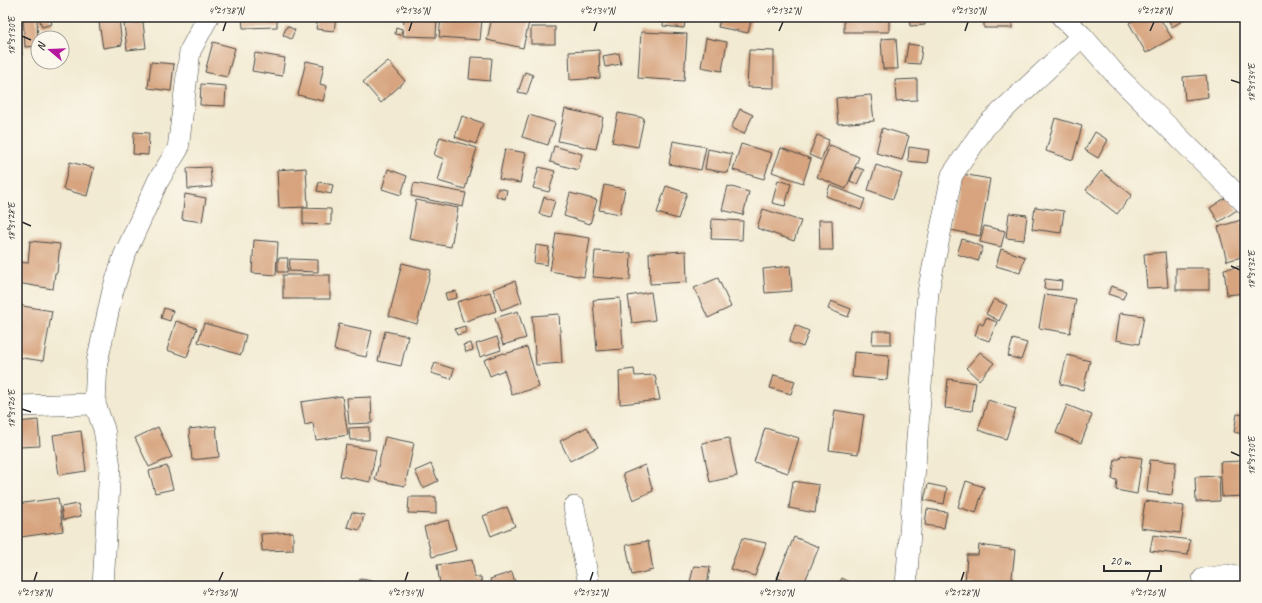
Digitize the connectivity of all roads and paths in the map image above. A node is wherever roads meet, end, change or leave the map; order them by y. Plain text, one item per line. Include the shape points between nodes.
1 (208, 17) edge
2 (1062, 17) edge
3 (1082, 36) junction
4 (1245, 203) edge
5 (95, 404) junction
6 (17, 406) edge
7 (574, 507) dead end
8 (1245, 580) edge
9 (103, 586) edge
10 (587, 586) edge
11 (906, 586) edge
12 (1203, 586) edge

1 - 5 street via 190,51 178,149 158,181 124,256 112,290 97,362
2 - 3 street
3 - 4 street via 1117,76
3 - 11 street via 985,128 952,175 928,292
5 - 6 street
5 - 9 street via 104,428 110,467
7 - 10 street via 588,579
8 - 12 street via 1229,574 1203,578

